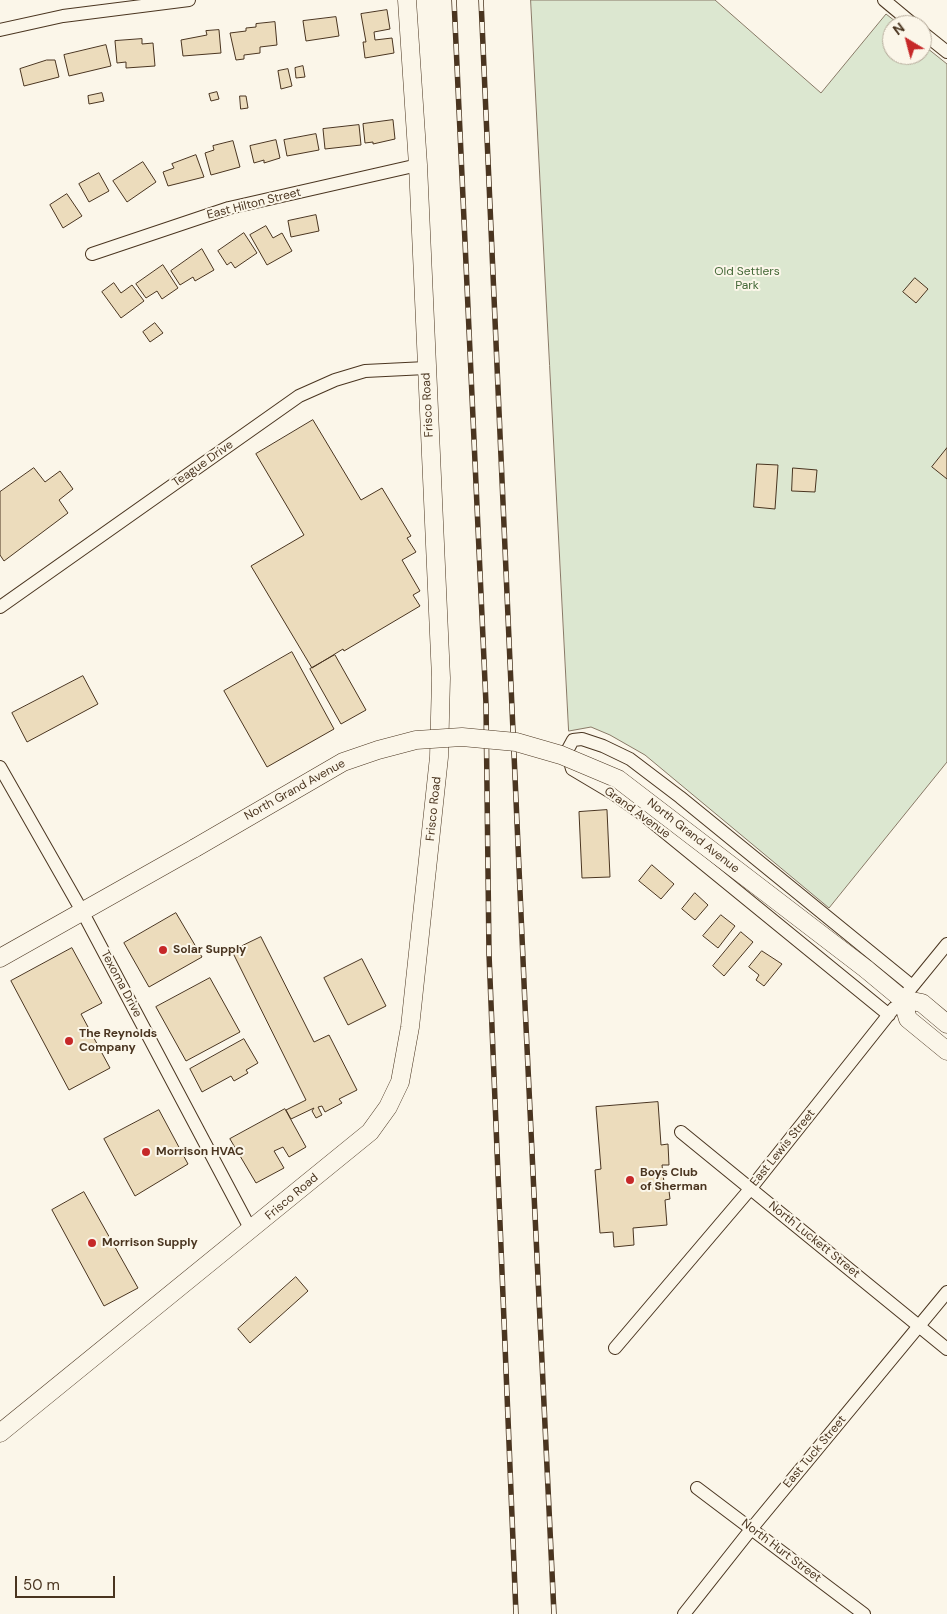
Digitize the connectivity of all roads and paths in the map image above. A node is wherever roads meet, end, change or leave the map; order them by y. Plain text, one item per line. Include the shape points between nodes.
1 (189, 0) edge
2 (407, 0) edge
3 (884, 0) edge
4 (902, 15) edge
5 (0, 30) edge
6 (932, 40) edge
7 (947, 52) edge
8 (418, 165) junction
9 (92, 254) dead end
10 (426, 368) junction
11 (0, 607) edge
12 (0, 767) edge
13 (82, 911) junction
14 (947, 944) edge
15 (0, 958) edge
16 (907, 993) junction
17 (889, 1015) junction
18 (947, 1024) edge
19 (947, 1051) edge
20 (681, 1132) dead end
21 (751, 1188) junction
22 (251, 1230) junction
23 (947, 1292) edge
24 (919, 1326) junction
25 (614, 1348) dead end
26 (947, 1349) edge
27 (0, 1433) edge
28 (697, 1488) dead end
29 (752, 1528) junction
30 (684, 1614) edge
31 (864, 1614) edge

1 - 5 street via 63,16
2 - 8 street, Frisco Road
3 - 4 street
6 - 7 street
8 - 9 street, East Hilton Street via 229,208
8 - 10 street, Frisco Road
10 - 11 street, Teague Drive via 365,371 299,396
10 - 22 street, Frisco Road via 441,678 439,756 410,1027 400,1082 388,1107 370,1132
12 - 13 street, Texoma Drive
13 - 15 street, North Grand Avenue
13 - 16 street, North Grand Avenue, bridge via 344,762 416,740 462,737 516,742 561,755 618,779 866,969
13 - 22 street, Texoma Drive
14 - 16 street, East Lewis Street
16 - 17 street, East Lewis Street
16 - 17 street, Grand Avenue via 680,797 630,759 603,746 582,739 573,740 567,751 572,768 645,816
16 - 18 street, North Grand Avenue
16 - 19 street, North Grand Avenue via 908,1019
17 - 21 street, East Lewis Street
20 - 21 street, North Luckett Street
21 - 24 street, North Luckett Street
21 - 25 street, East Lewis Street
22 - 27 street, Frisco Road
23 - 24 street, East Tuck Street
24 - 26 street, North Luckett Street
24 - 29 street, East Tuck Street
28 - 29 street, North Hurt Street
29 - 30 street, East Tuck Street
29 - 31 street, North Hurt Street

